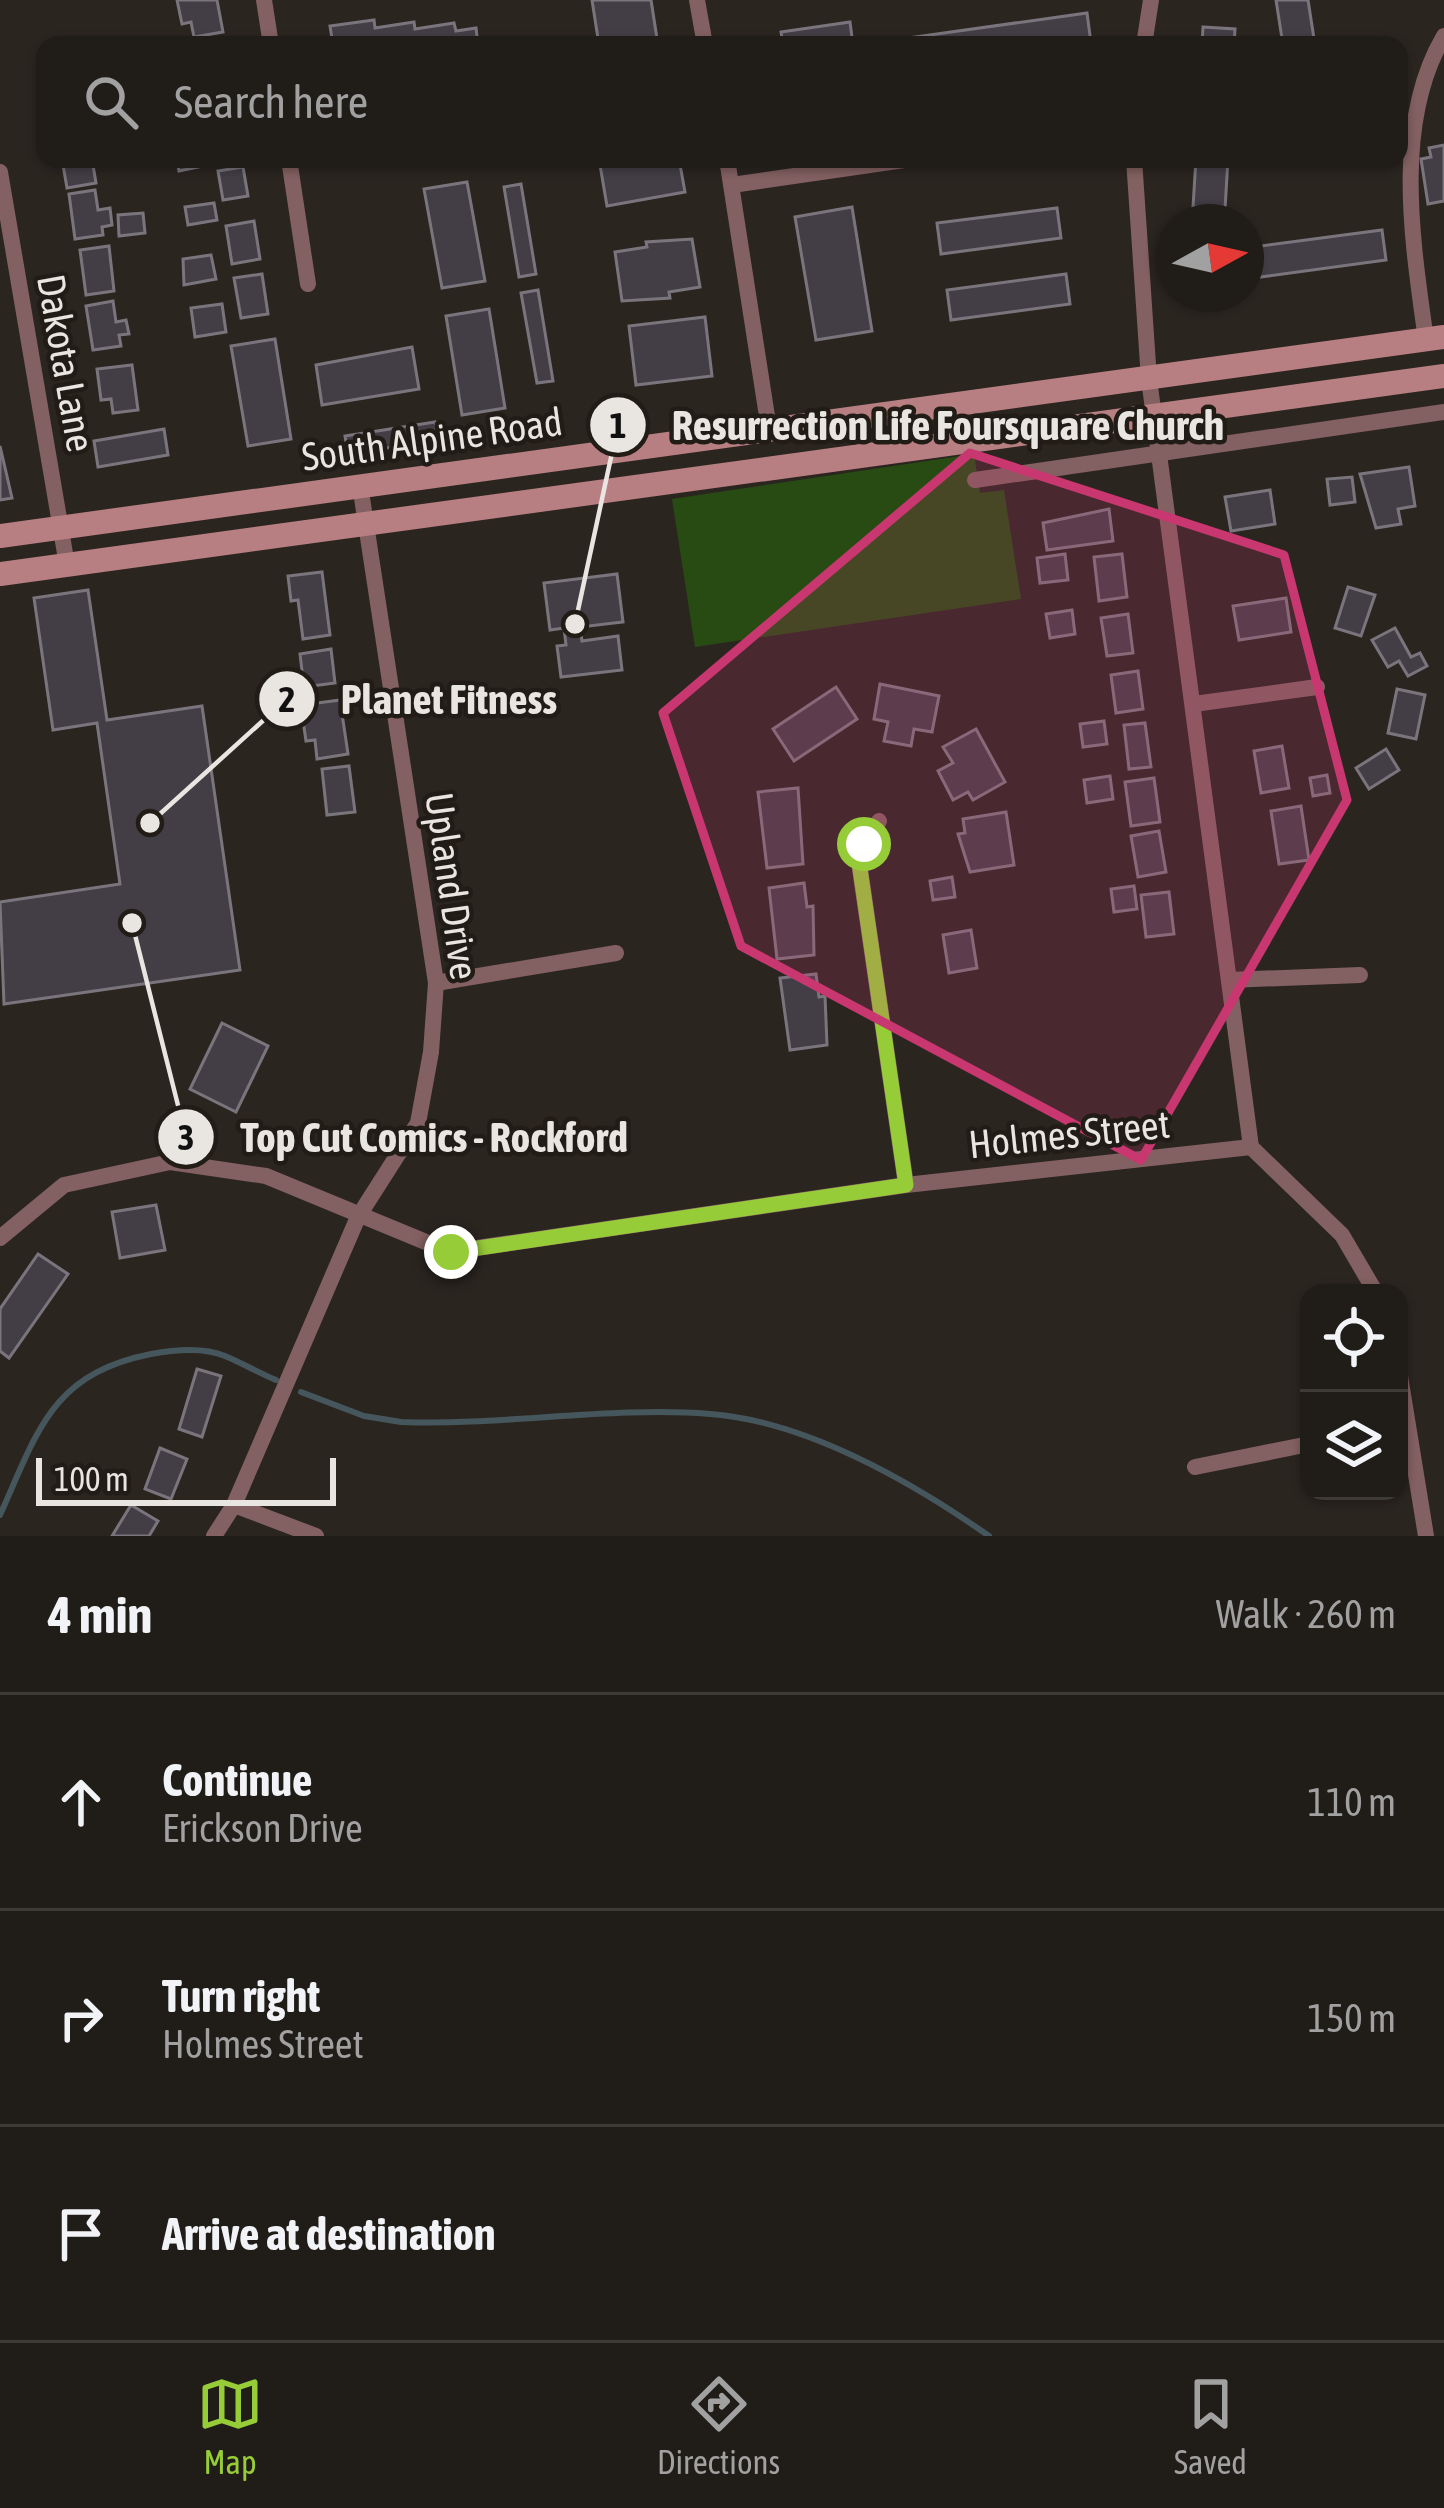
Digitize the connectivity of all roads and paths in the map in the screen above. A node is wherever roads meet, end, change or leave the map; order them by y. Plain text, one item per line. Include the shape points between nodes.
1 (264, 0) edge
2 (697, 0) edge
3 (1151, 0) edge
4 (270, 36) edge
5 (703, 36) edge
6 (1145, 36) edge
7 (1444, 36) edge
8 (290, 168) edge
9 (729, 168) edge
10 (849, 168) edge
11 (1135, 168) edge
12 (0, 172) edge
13 (732, 185) junction
14 (308, 284) dead end
15 (1435, 339) edge
16 (1444, 376) edge
17 (1149, 379) junction
18 (1444, 412) edge
19 (1154, 416) junction
20 (769, 429) junction
21 (1159, 453) junction
22 (975, 480) dead end
23 (360, 485) junction
24 (365, 524) junction
25 (61, 527) junction
26 (0, 536) edge
27 (68, 565) junction
28 (0, 574) edge
29 (1318, 688) dead end
30 (1194, 704) junction
31 (879, 821) dead end
32 (616, 953) dead end
33 (1360, 975) dead end
34 (1228, 980) junction
35 (436, 983) junction
36 (1251, 1147) junction
37 (906, 1185) junction
38 (358, 1217) junction
39 (0, 1238) edge
40 (1371, 1284) edge
41 (1408, 1445) edge
42 (1300, 1446) edge
43 (1195, 1467) dead end
44 (234, 1505) junction
45 (214, 1536) edge
46 (316, 1536) edge
47 (1426, 1536) edge

1 - 4 street
2 - 5 street
3 - 6 street
7 - 15 street via 1408,187
8 - 14 street
9 - 13 street
10 - 13 street
11 - 17 street
12 - 25 street, Dakota Lane
13 - 20 street
15 - 17 main road, South Alpine Road
16 - 19 main road, South Alpine Road
17 - 19 street
17 - 20 main road, South Alpine Road
18 - 21 street
19 - 21 street
19 - 24 main road, South Alpine Road
20 - 23 main road, South Alpine Road
21 - 22 street
21 - 30 street
23 - 24 street, Upland Drive
23 - 25 main road, South Alpine Road
24 - 27 main road, South Alpine Road
24 - 35 street, Upland Drive
25 - 26 main road, South Alpine Road
25 - 27 street, Dakota Lane
27 - 28 main road, South Alpine Road
29 - 30 street
30 - 34 street
31 - 37 street via 860,869
32 - 35 street
33 - 34 street
34 - 36 street
35 - 38 street, Upland Drive via 418,1123
36 - 37 street, Holmes Street
36 - 40 street via 1342,1235
37 - 38 street, Holmes Street via 451,1252
38 - 39 street, Holmes Street via 266,1176 170,1162 64,1186
38 - 44 street, Upland Drive
41 - 47 street
42 - 43 street
44 - 45 street, Upland Drive
44 - 46 street

